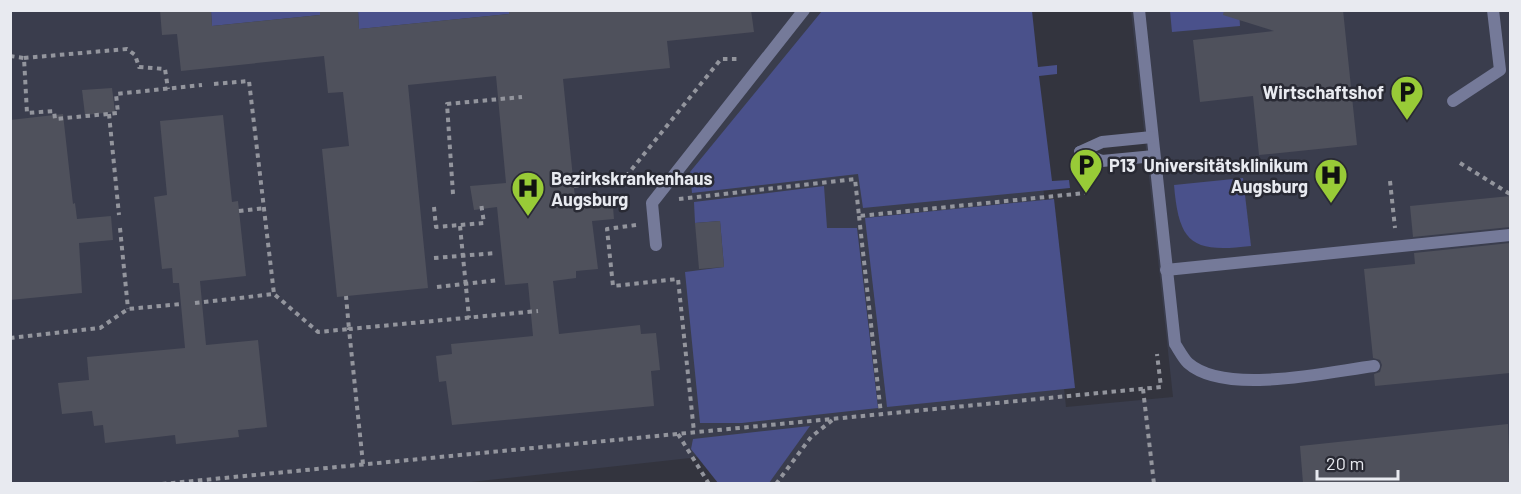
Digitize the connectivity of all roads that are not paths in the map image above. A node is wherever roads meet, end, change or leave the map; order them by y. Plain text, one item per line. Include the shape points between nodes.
1 (804, 10) edge
2 (1139, 10) edge
3 (1493, 10) edge
4 (1453, 101) dead end
5 (1152, 137) junction
6 (1154, 156) junction
7 (1510, 235) edge
8 (656, 245) dead end
9 (1166, 270) junction
10 (1374, 366) dead end

1 - 8 lane via 652,202
2 - 5 lane
3 - 4 lane via 1500,70
5 - 6 lane
5 - 6 lane via 1102,142 1080,152 1102,161
6 - 9 lane
7 - 9 lane
9 - 10 lane via 1175,344 1188,363 1206,373 1224,380 1246,381

